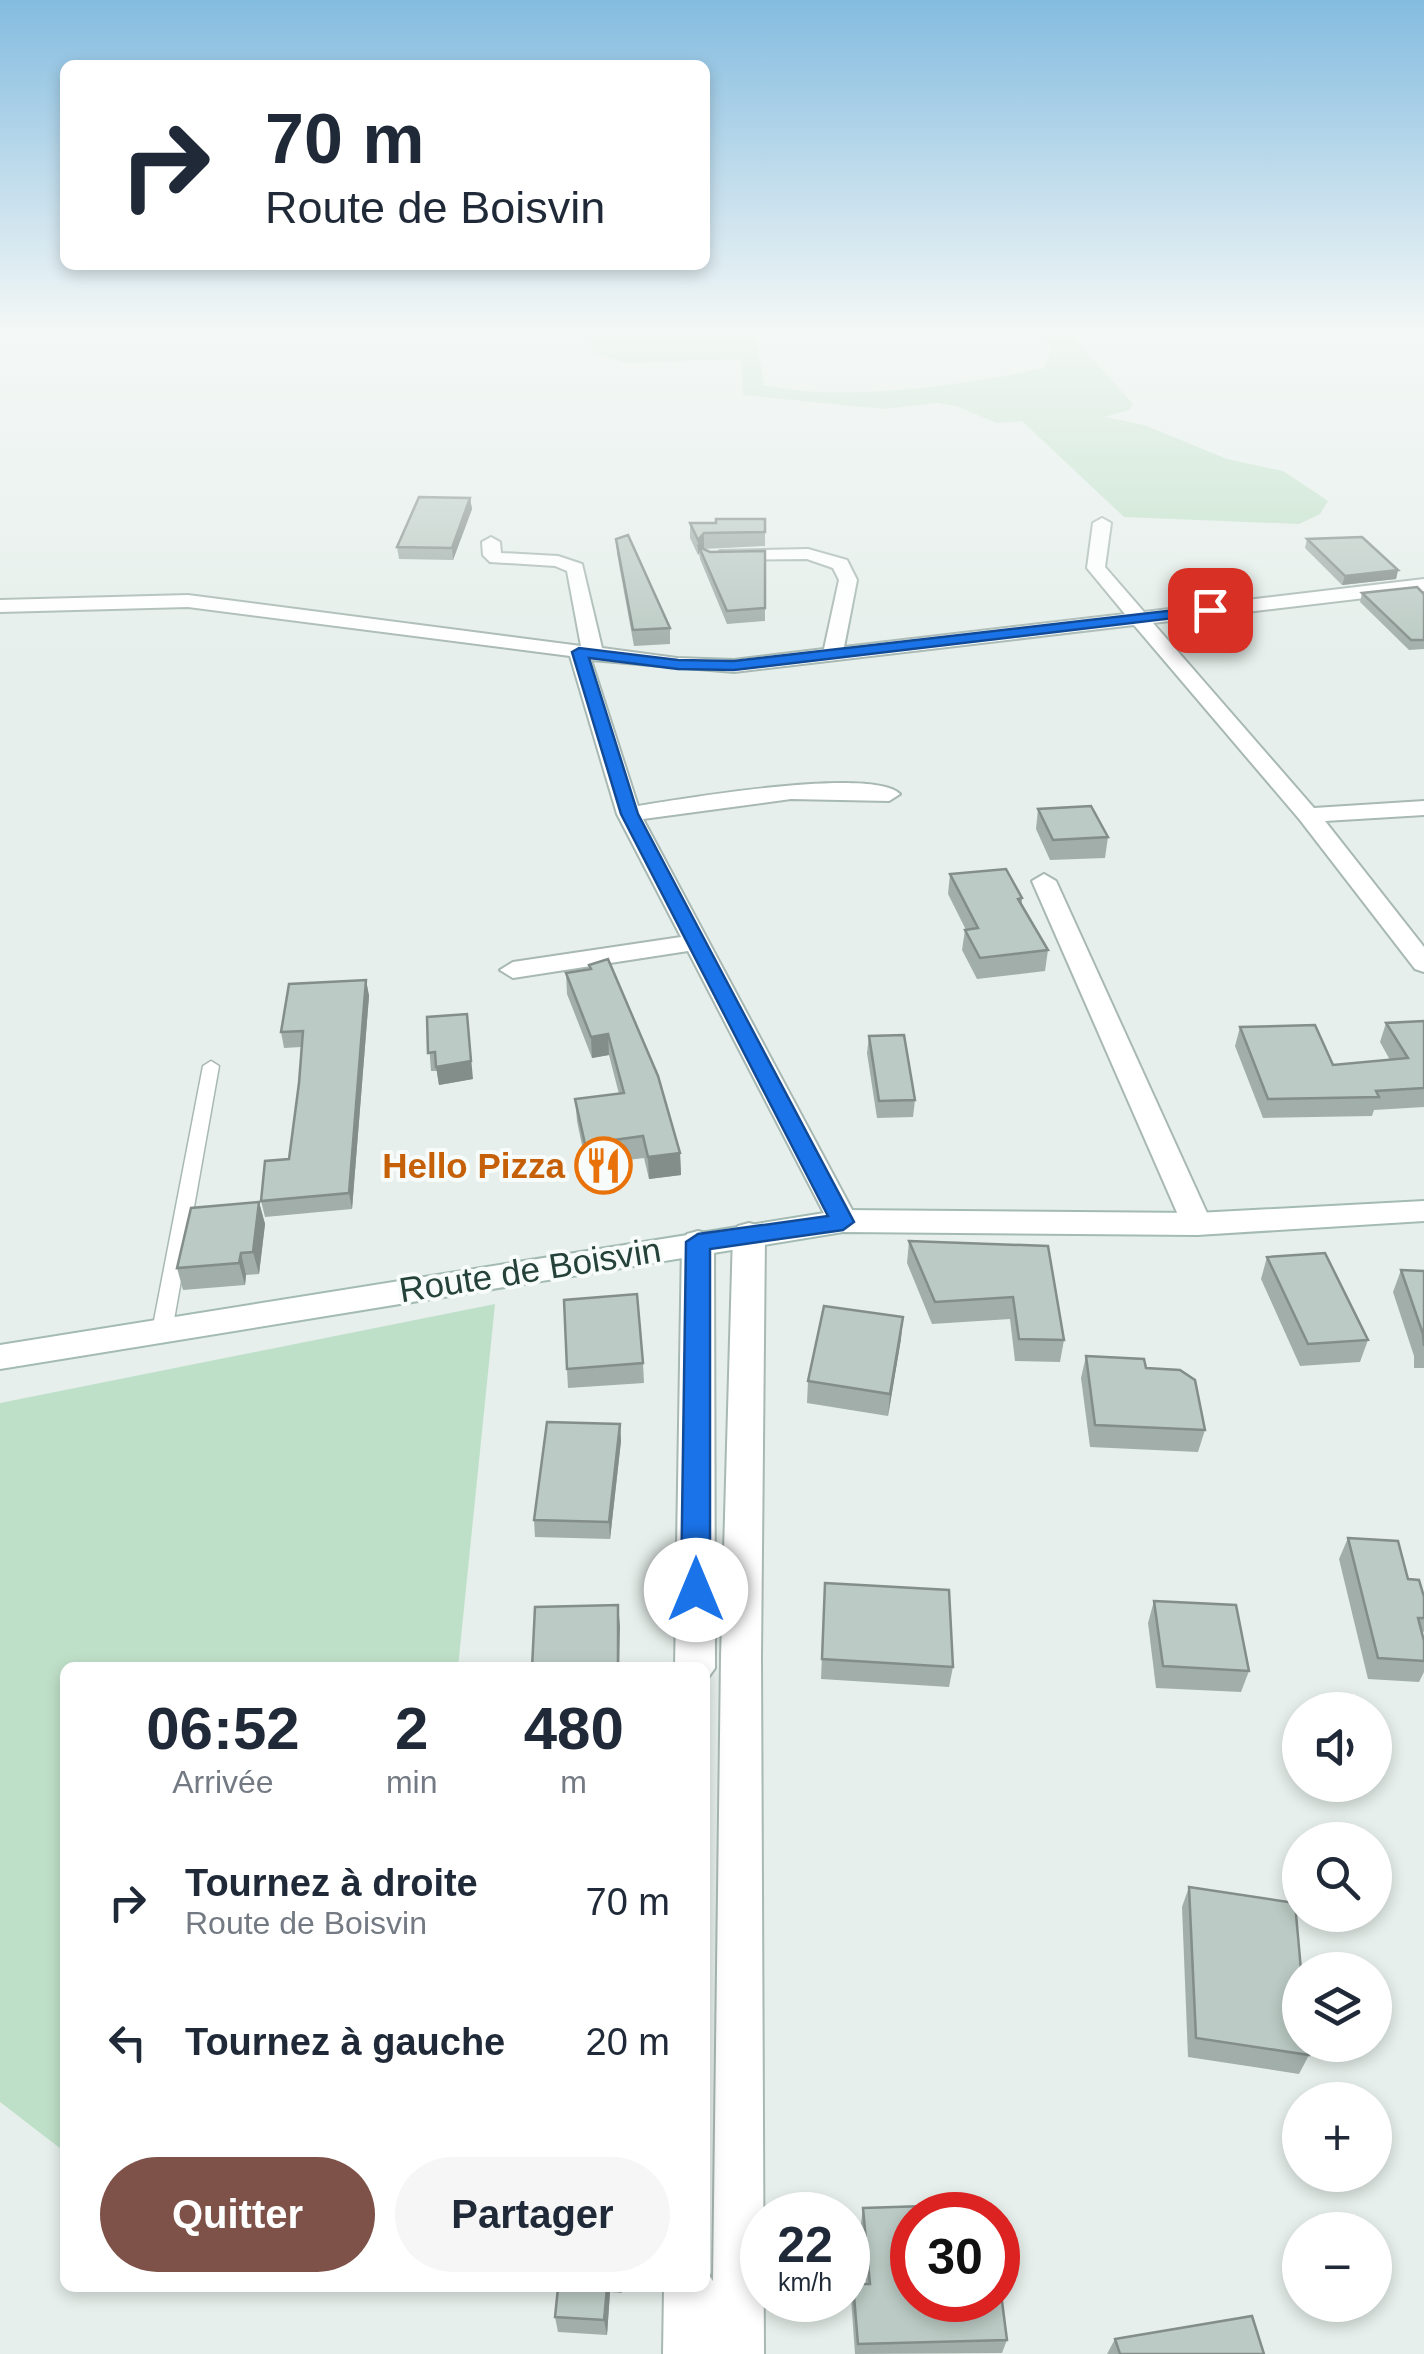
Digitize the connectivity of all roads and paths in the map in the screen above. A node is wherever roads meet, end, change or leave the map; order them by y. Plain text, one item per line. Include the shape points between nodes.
1 (1102, 523) dead end
2 (491, 542) dead end
3 (710, 556) edge
4 (1424, 585) edge
5 (0, 606) edge
6 (1140, 619) junction
7 (833, 652) junction
8 (586, 653) junction
9 (889, 794) dead end
10 (1424, 808) edge
11 (630, 814) junction
12 (1308, 815) junction
13 (1044, 881) dead end
14 (698, 942) junction
15 (1424, 964) edge
16 (513, 970) dead end
17 (211, 1066) dead end
18 (1424, 1211) edge
19 (843, 1222) junction
20 (1197, 1224) junction
21 (749, 1234) junction
22 (698, 1242) junction
23 (162, 1331) junction
24 (0, 1358) edge
25 (695, 1662) edge
26 (690, 2292) edge
27 (689, 2354) edge
28 (738, 2354) edge

1 - 6 street via 1096,568
2 - 8 street via 496,558 576,568
3 - 7 street via 808,554 840,564 848,580
4 - 6 street
5 - 8 street via 188,601
6 - 7 street
6 - 12 street
7 - 8 street via 720,666
8 - 11 street
9 - 11 street via 770,792
10 - 12 street
11 - 14 street
12 - 15 street
13 - 20 street
14 - 16 street
14 - 19 street
17 - 23 lane
18 - 20 street, Route de Boisvin
19 - 20 street, Route de Boisvin
19 - 21 street, Route de Boisvin
21 - 22 street, Route de Boisvin
21 - 28 street
22 - 23 street, Route de Boisvin
22 - 25 street
23 - 24 street, Route de Boisvin
26 - 27 street

